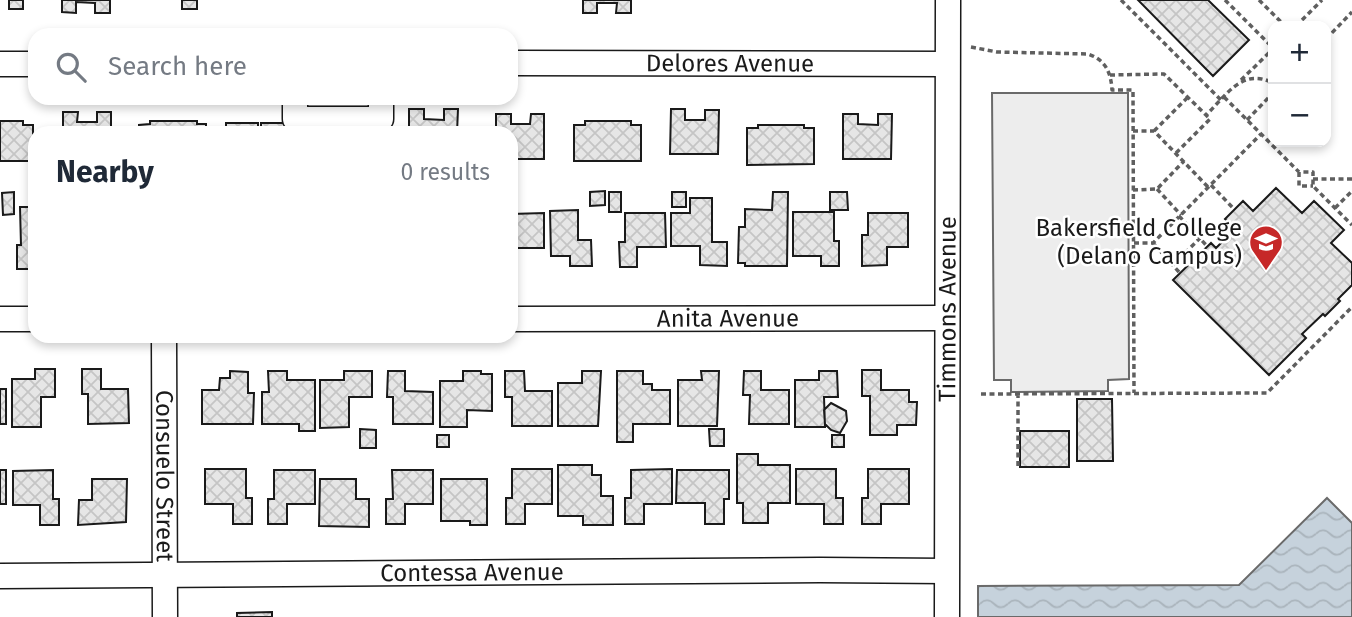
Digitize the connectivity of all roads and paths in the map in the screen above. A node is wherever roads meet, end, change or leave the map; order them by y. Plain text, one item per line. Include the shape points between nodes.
1 (948, 0) edge
2 (1121, 0) edge
3 (1225, 0) edge
4 (1259, 0) edge
5 (1322, 0) edge
6 (1352, 12) edge
7 (1280, 21) edge
8 (1301, 21) edge
9 (1331, 34) edge
10 (1268, 43) edge
11 (970, 46) dead end
12 (1268, 53) edge
13 (0, 64) edge
14 (28, 64) edge
15 (518, 64) edge
16 (947, 64) junction
17 (1110, 75) junction
18 (1268, 81) edge
19 (1240, 82) junction
20 (1188, 97) junction
21 (1268, 98) edge
22 (1223, 99) junction
23 (295, 105) edge
24 (381, 105) edge
25 (1206, 115) junction
26 (1247, 120) junction
27 (1133, 131) junction
28 (1154, 131) junction
29 (1261, 134) junction
30 (1268, 139) edge
31 (1276, 147) edge
32 (1176, 153) junction
33 (1184, 161) junction
34 (1299, 172) junction
35 (1313, 179) junction
36 (1352, 179) edge
37 (1210, 186) junction
38 (1313, 186) junction
39 (1157, 189) junction
40 (1133, 190) junction
41 (1352, 191) edge
42 (1233, 208) dead end
43 (1335, 208) junction
44 (1180, 216) junction
45 (1352, 225) edge
46 (1200, 238) junction
47 (1133, 243) junction
48 (1153, 243) junction
49 (1206, 245) dead end
50 (1173, 265) junction
51 (1180, 272) dead end
52 (1352, 307) edge
53 (946, 318) junction
54 (0, 319) edge
55 (28, 319) edge
56 (518, 319) edge
57 (164, 343) edge
58 (1018, 393) junction
59 (1134, 393) junction
60 (981, 394) dead end
61 (1018, 468) dead end
62 (946, 571) junction
63 (165, 575) junction
64 (0, 576) edge
65 (165, 617) edge
66 (947, 617) edge

1 - 16 street, Timmons Avenue
2 - 22 path
3 - 10 path
4 - 7 path
5 - 8 path
6 - 9 path
11 - 17 path via 996,52 1088,54 1102,61
12 - 19 path
13 - 14 street
15 - 16 street, Delores Avenue
16 - 53 street, Timmons Avenue
17 - 20 path via 1164,74
17 - 27 path via 1112,90 1133,90
18 - 19 path via 1257,78
19 - 22 path
20 - 25 path
20 - 28 path
21 - 26 path
22 - 25 path
22 - 26 path
23 - 24 street via 295,119 320,119 381,119
25 - 32 path via 1210,119
26 - 29 path
27 - 28 path
27 - 40 path
28 - 32 path
29 - 30 path
29 - 37 path
31 - 34 path
32 - 33 path
33 - 37 path
33 - 39 path
34 - 35 path via 1313,172
34 - 38 path via 1299,186
35 - 36 path
35 - 38 path
37 - 42 path
37 - 44 path
38 - 43 path
39 - 40 path
39 - 44 path
40 - 47 path
41 - 43 path
43 - 45 path
44 - 46 path
44 - 48 path
46 - 49 path
46 - 50 path
47 - 48 path
47 - 59 path
48 - 50 path
50 - 51 path
52 - 59 path via 1267,393
53 - 56 street, Anita Avenue
53 - 62 street, Timmons Avenue
54 - 55 street
57 - 63 street, Consuelo Street
58 - 59 path
58 - 60 path
58 - 61 path
62 - 63 street, Contessa Avenue
62 - 66 street, Timmons Avenue
63 - 64 street, Contessa Avenue
63 - 65 street, Consuelo Street

